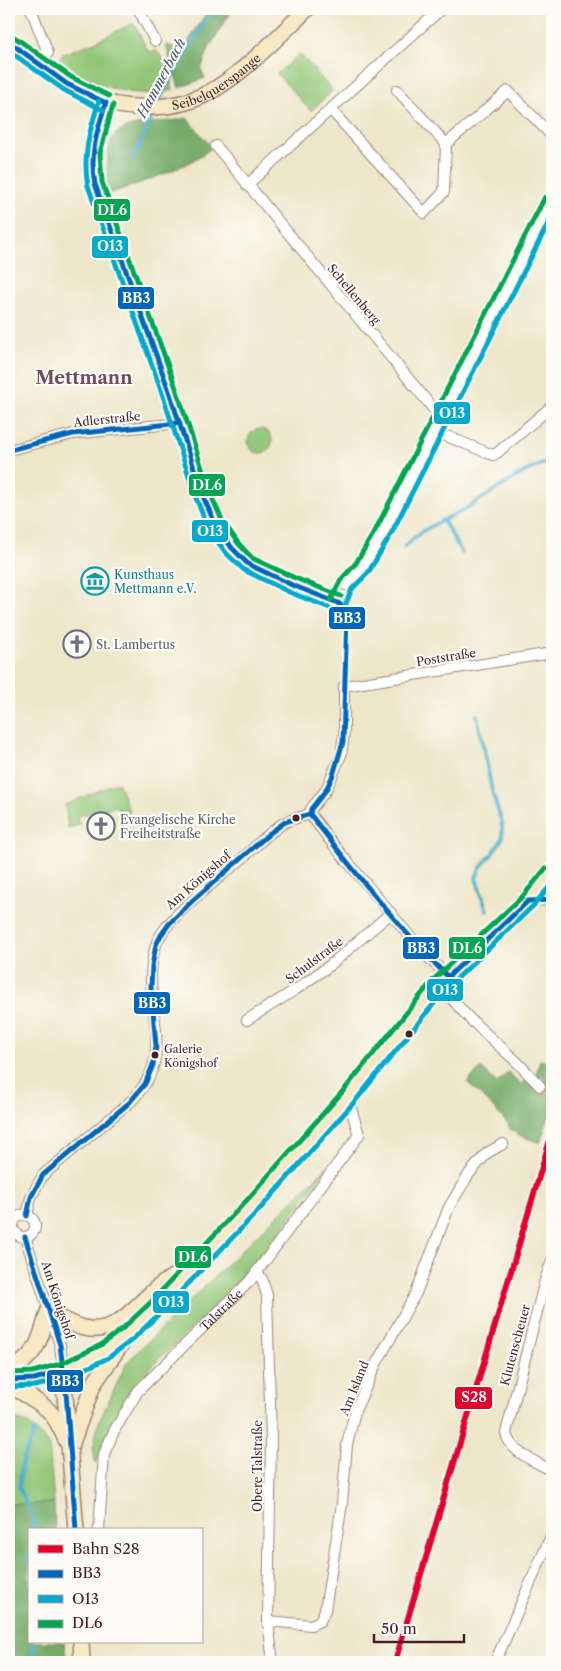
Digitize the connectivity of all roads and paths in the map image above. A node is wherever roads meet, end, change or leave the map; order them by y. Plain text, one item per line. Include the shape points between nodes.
1 (31, 9) edge
2 (138, 9) edge
3 (308, 9) edge
4 (441, 9) edge
5 (155, 41) dead end
6 (9, 42) edge
7 (48, 53) dead end
8 (396, 90) dead end
9 (106, 103) junction
10 (331, 110) junction
11 (552, 136) edge
12 (446, 144) junction
13 (216, 146) dead end
14 (248, 185) junction
15 (552, 200) edge
16 (552, 406) edge
17 (441, 418) junction
18 (180, 424) junction
19 (434, 431) junction
20 (9, 450) edge
21 (207, 507) dead end
22 (346, 585) dead end
23 (552, 653) edge
24 (310, 814) junction
25 (552, 873) edge
26 (552, 900) edge
27 (528, 901) junction
28 (391, 913) junction
29 (443, 981) junction
30 (248, 1020) dead end
31 (540, 1086) tunnel mouth
32 (350, 1095) junction
33 (503, 1144) dead end
34 (27, 1216) junction
35 (11, 1225) edge
36 (25, 1237) junction
37 (202, 1260) junction
38 (552, 1261) edge
39 (256, 1272) junction
40 (48, 1312) junction
41 (127, 1334) junction
42 (63, 1371) junction
43 (9, 1372) edge
44 (9, 1380) edge
45 (9, 1385) edge
46 (70, 1449) junction
47 (552, 1470) edge
48 (76, 1528) edge
49 (99, 1528) edge
50 (552, 1534) edge
51 (268, 1621) junction
52 (81, 1644) edge
53 (82, 1662) edge
54 (273, 1662) edge
55 (495, 1662) edge

1 - 7 street
2 - 5 street
3 - 9 street, Seibelquerspange via 240,70 211,91 173,105 140,107
4 - 10 street
6 - 9 street, Seibelquerspange via 72,87
8 - 12 street
9 - 18 street via 91,151 93,176
10 - 12 street via 424,213 444,192
10 - 14 street
11 - 12 street via 508,91
13 - 14 street, Schellenberg
14 - 17 street, Schellenberg
15 - 17 street
16 - 19 street via 493,455
17 - 19 street
18 - 20 street, Adlerstraße via 73,434
18 - 21 street
19 - 22 street via 383,533 362,568
23 - 24 street, Poststraße via 344,686 341,755 326,790
24 - 28 street
24 - 34 street, Am Königshof via 281,825 161,932 152,960 157,1044 149,1077 129,1103 43,1174 31,1197
25 - 27 street
26 - 27 street
27 - 29 street
28 - 29 street
28 - 30 street, Schulstraße via 329,966
29 - 31 street via 476,1025
29 - 32 street
32 - 37 street
32 - 39 street, Talstraße via 359,1135
33 - 51 street, Am Island via 487,1153 468,1174 449,1207 416,1293 376,1364 356,1411 323,1616 310,1625
34 - 35 street via 18,1217
34 - 36 street via 35,1227 32,1234
35 - 36 street via 16,1233
36 - 40 street, Am Königshof
37 - 40 street via 167,1280 106,1329 82,1328
37 - 41 street
38 - 47 street, Klutenscheuer via 506,1433 515,1449
39 - 49 street, Talstraße via 138,1391 104,1454
39 - 51 street, Obere Talstraße via 267,1295 271,1440
40 - 42 street, Am Königshof via 60,1345
40 - 43 street via 34,1352
41 - 42 street via 105,1351
41 - 46 street via 93,1385
42 - 44 street via 34,1380
42 - 46 street
45 - 46 street via 49,1411
46 - 48 street
50 - 55 street
51 - 54 street, Obere Talstraße
52 - 53 street

